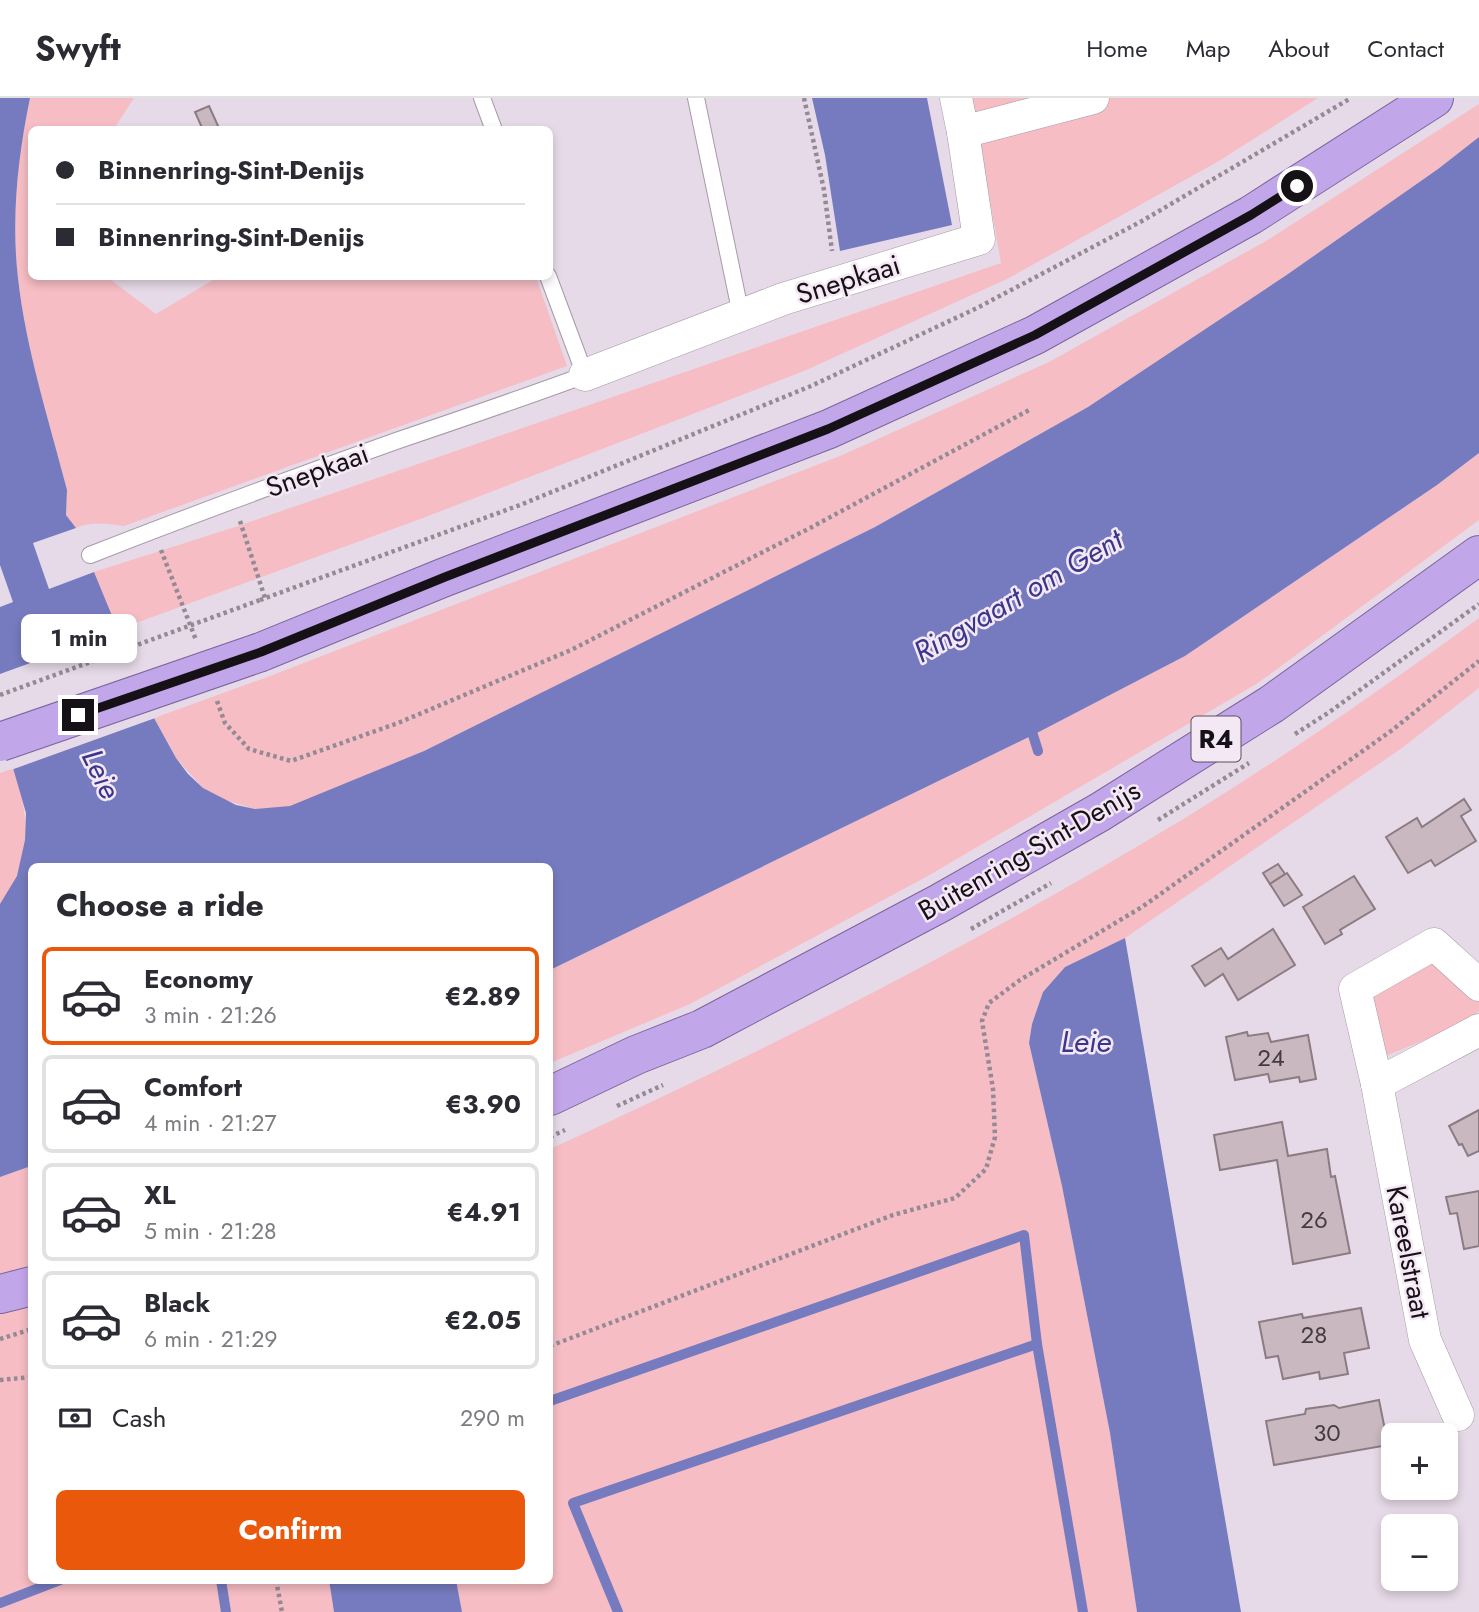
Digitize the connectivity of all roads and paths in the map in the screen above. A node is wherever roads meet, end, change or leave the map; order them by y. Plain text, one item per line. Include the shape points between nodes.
1 (482, 98) edge
2 (695, 98) edge
3 (804, 98) edge
4 (956, 98) edge
5 (1093, 98) edge
6 (1351, 98) edge
7 (1434, 98) edge
8 (492, 126) edge
9 (963, 132) junction
10 (549, 280) edge
11 (836, 283) junction
12 (741, 315) junction
13 (584, 375) junction
14 (1031, 410) dead end
15 (233, 500) junction
16 (153, 530) junction
17 (89, 555) dead end
18 (1479, 555) edge
19 (262, 599) junction
20 (198, 644) dead end
21 (1479, 661) edge
22 (0, 695) edge
23 (216, 696) dead end
24 (0, 743) edge
25 (1479, 985) edge
26 (1479, 1030) edge
27 (1377, 1084) junction
28 (553, 1095) edge
29 (28, 1287) edge
30 (0, 1294) edge
31 (28, 1330) edge
32 (0, 1339) edge
33 (553, 1345) edge
34 (28, 1377) edge
35 (0, 1380) edge
36 (1458, 1415) dead end
37 (277, 1584) edge
38 (282, 1612) edge

1 - 8 lane
2 - 12 lane
3 - 11 path via 824,190
4 - 9 street, Snepkaai
5 - 9 street
6 - 19 path via 1142,221 977,308 811,386 520,505
7 - 24 highway, bridge via 1251,215 1035,335 828,429 261,652
9 - 11 street, Snepkaai via 979,239
10 - 13 lane
11 - 12 street, Snepkaai
12 - 13 street, Snepkaai
13 - 15 lane, Snepkaai
14 - 23 path via 571,650 291,761 249,749 225,723
15 - 16 lane, Snepkaai
15 - 19 path
16 - 17 lane, Snepkaai
16 - 20 path
18 - 28 highway, Buitenring-Sint-Denijs / R4 via 1272,704 1089,818 702,1029
19 - 22 path, bridge
21 - 33 path via 1391,731 1142,907 989,1003 982,1021 995,1137 986,1169 955,1198 893,1215
25 - 27 street, Kareelstraat via 1434,944 1355,989
26 - 27 street
27 - 36 street, Kareelstraat via 1425,1340
29 - 30 highway
31 - 32 path
34 - 35 path
37 - 38 path

